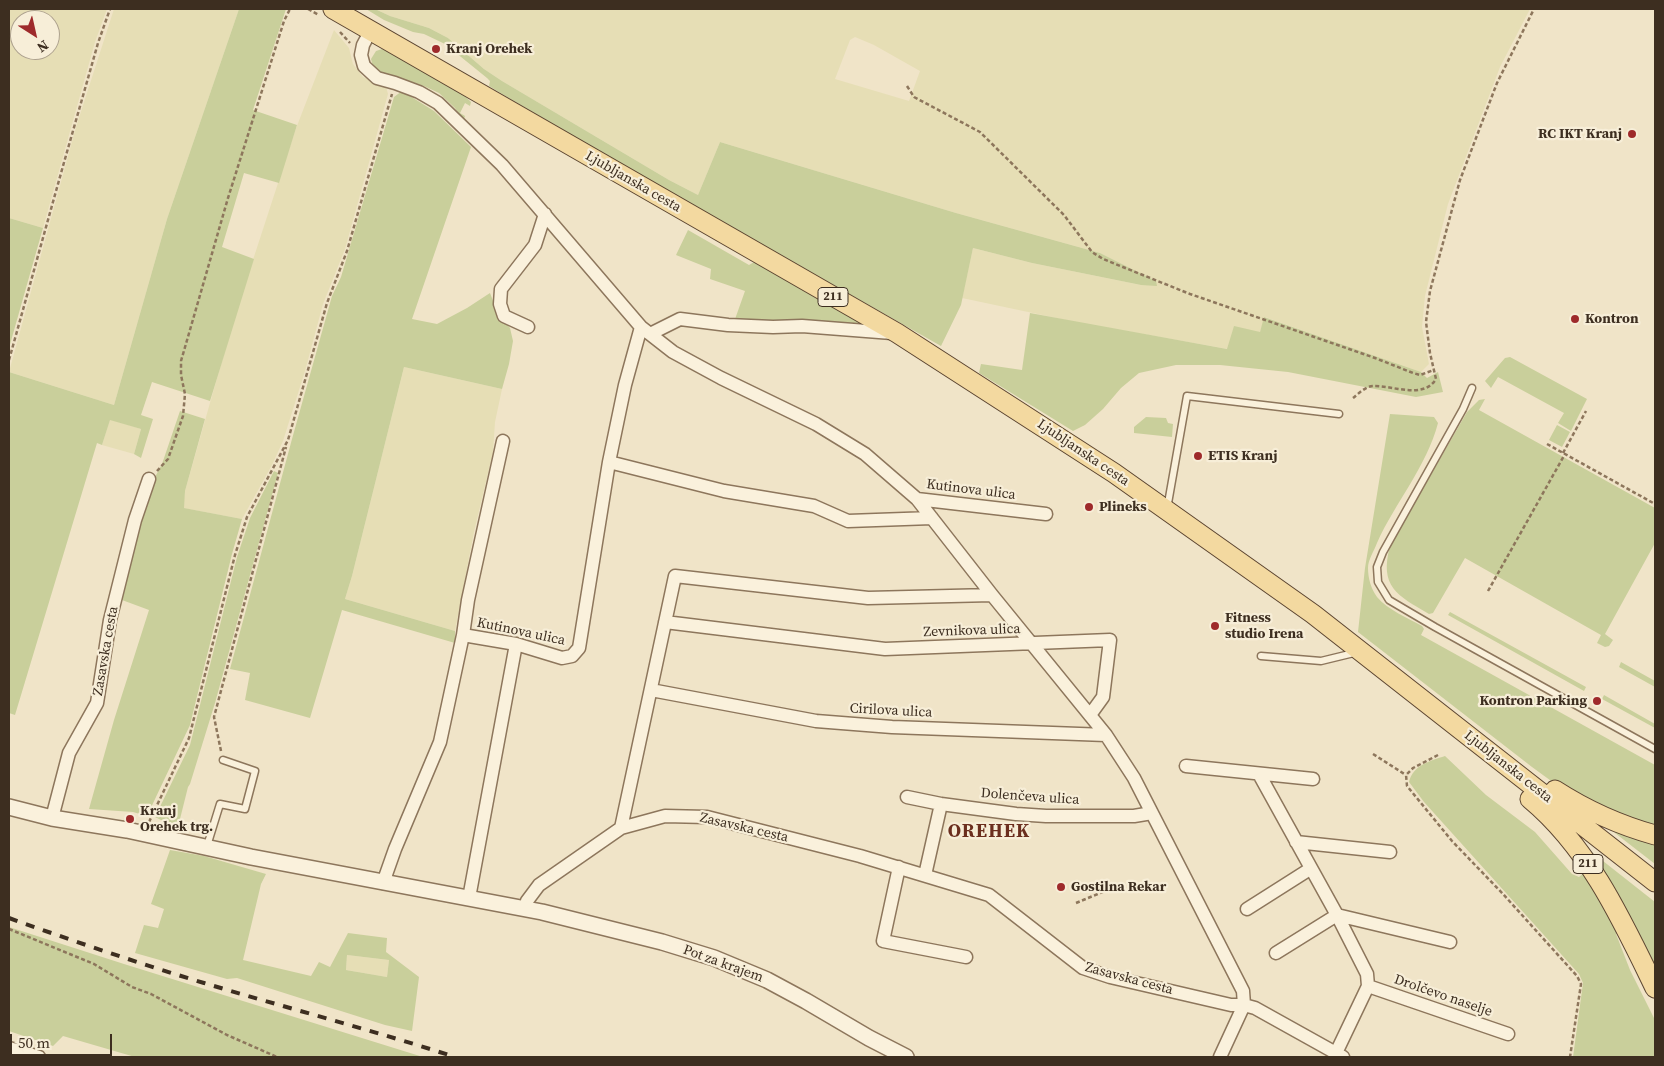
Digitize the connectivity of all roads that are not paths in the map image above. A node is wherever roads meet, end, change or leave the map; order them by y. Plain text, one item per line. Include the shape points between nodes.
1 (333, 9) edge
2 (371, 30) junction
3 (545, 214) junction
4 (528, 327) dead end
5 (646, 331) junction
6 (897, 333) junction
7 (1472, 388) dead end
8 (1339, 414) dead end
9 (503, 441) dead end
10 (609, 462) junction
11 (149, 479) road end
12 (916, 498) junction
13 (1167, 510) junction
14 (1046, 514) dead end
15 (932, 518) junction
16 (992, 595) junction
17 (665, 622) junction
18 (462, 635) junction
19 (516, 644) junction
20 (1032, 644) junction
21 (1362, 651) junction
22 (1261, 656) dead end
23 (651, 690) junction
24 (1090, 715) junction
25 (1106, 735) junction
26 (1655, 750) edge
27 (1496, 758) junction
28 (223, 760) road end
29 (1186, 766) dead end
30 (1259, 774) junction
31 (1313, 779) dead end
32 (907, 797) dead end
33 (940, 804) junction
34 (9, 807) edge
35 (1152, 813) junction
36 (52, 818) junction
37 (621, 828) junction
38 (1655, 835) edge
39 (1296, 842) junction
40 (207, 848) junction
41 (1390, 852) dead end
42 (899, 867) junction
43 (1310, 869) junction
44 (925, 875) junction
45 (1655, 882) edge
46 (383, 883) junction
47 (470, 898) junction
48 (525, 909) junction
49 (1247, 909) dead end
50 (1337, 915) junction
51 (1450, 942) dead end
52 (1276, 953) dead end
53 (966, 958) dead end
54 (1368, 986) junction
55 (1655, 988) edge
56 (1244, 1005) junction
57 (1508, 1034) dead end
58 (9, 1048) edge
59 (1339, 1055) edge
60 (39, 1057) edge
61 (906, 1057) edge
62 (1220, 1057) edge

1 - 2 main road, Ljubljanska cesta / 211
2 - 3 street via 361,55 364,66 377,78 419,92 438,103 502,165
2 - 6 main road, Ljubljanska cesta / 211
3 - 4 street via 534,245 501,289 500,304 504,316
3 - 5 street
5 - 6 street, Ljubljanska cesta via 680,319 728,325 802,326
5 - 10 street, Kutinova ulica via 625,385
5 - 12 street via 673,352 816,424 865,454
6 - 13 main road, Ljubljanska cesta / 211
7 - 26 lane via 1463,410 1383,552 1377,567 1382,590 1389,600 1435,627
8 - 13 lane via 1187,396
9 - 18 street, Kutinova ulica
10 - 15 street via 724,491 814,506 848,521
10 - 19 street, Kutinova ulica via 579,648 572,656 562,658
11 - 36 street, Zasavska cesta via 110,620 97,703 68,753
12 - 14 street, Kutinova ulica
12 - 15 street, Kutinova ulica
13 - 21 main road, Ljubljanska cesta / 211
15 - 16 street, Kutinova ulica
16 - 17 street via 868,598 675,576
16 - 20 street, Zevnikova ulica
17 - 20 street, Zevnikova ulica via 885,649
17 - 23 street
18 - 19 street, Kutinova ulica
18 - 46 street via 440,742
19 - 47 street
20 - 24 street
20 - 24 street via 1110,640 1103,697
21 - 22 lane via 1321,661
21 - 27 main road, Ljubljanska cesta / 211
23 - 25 street, Cirilova ulica via 816,721
23 - 37 street
24 - 25 street
25 - 35 street
27 - 38 main road, 211 via 1522,764 1586,809
27 - 45 main road, Ljubljanska cesta / 211
27 - 55 main road, 211 via 1514,785 1562,828 1595,873
28 - 40 lane via 255,770 244,809 220,804
29 - 30 street
30 - 31 street
30 - 39 street
32 - 33 street, Dolenčeva ulica
33 - 35 street, Dolenčeva ulica via 1046,816
33 - 44 street
34 - 36 street
35 - 56 street via 1243,991
36 - 40 street
37 - 42 street, Zasavska cesta via 665,816 707,817
37 - 48 street, Zasavska cesta via 539,885 527,900
39 - 41 street
39 - 43 street
40 - 46 street
42 - 44 street, Zasavska cesta
42 - 53 street via 883,941
43 - 49 street
43 - 50 street
44 - 56 street, Zasavska cesta via 989,895 1083,968 1231,1005
46 - 47 street
47 - 48 street
48 - 61 street, Pot za krajem via 662,942 738,966
50 - 51 street
50 - 52 street
50 - 54 street via 1366,974
54 - 57 street, Drolčevo naselje
54 - 59 street
56 - 59 street, Zasavska cesta
56 - 62 street
58 - 60 street

